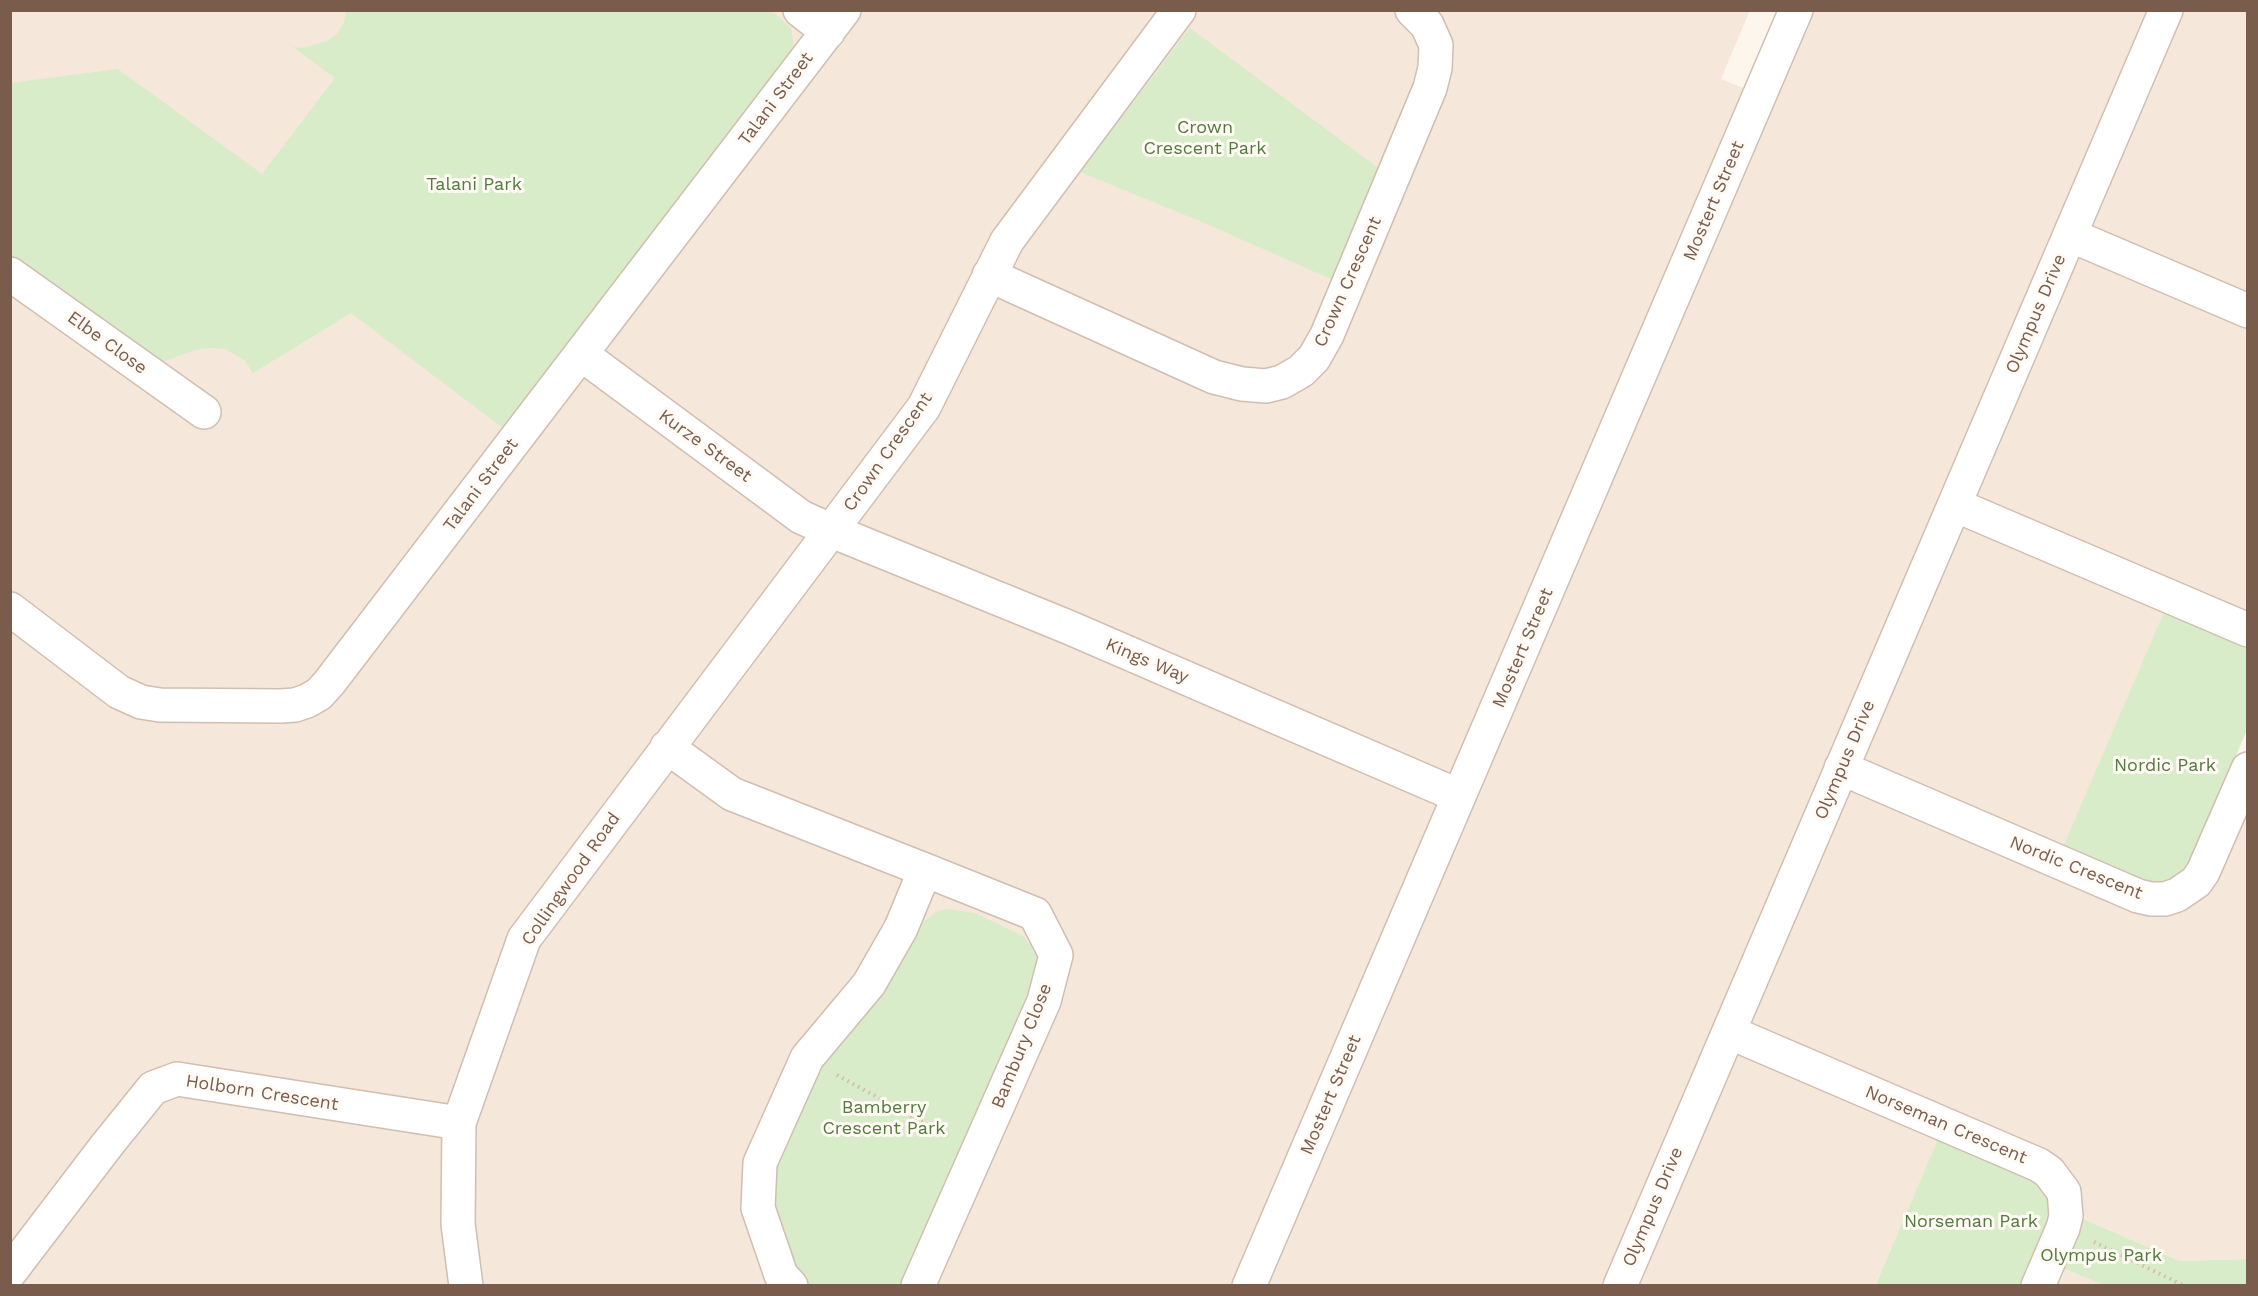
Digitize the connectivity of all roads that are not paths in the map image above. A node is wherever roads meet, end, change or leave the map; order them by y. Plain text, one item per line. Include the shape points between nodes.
1 (800, 10) edge
2 (1179, 10) edge
3 (1412, 10) edge
4 (1796, 10) edge
5 (2166, 10) edge
6 (836, 21) edge
7 (2070, 235) junction
8 (10, 274) edge
9 (989, 275) junction
10 (2247, 311) edge
11 (581, 354) junction
12 (204, 412) dead end
13 (1955, 505) junction
14 (832, 531) junction
15 (10, 609) edge
16 (2247, 630) edge
17 (667, 747) junction
18 (1841, 768) junction
19 (2247, 769) edge
20 (1459, 796) junction
21 (925, 870) junction
22 (1729, 1032) junction
23 (459, 1123) junction
24 (10, 1272) edge
25 (466, 1286) edge
26 (791, 1286) edge
27 (918, 1286) edge
28 (1249, 1286) edge
29 (1620, 1286) edge
30 (2038, 1286) edge

1 - 6 street, Talani Street
2 - 9 street, Crown Crescent via 1007,241
3 - 9 street, Crown Crescent via 1427,25 1436,45 1431,88 1327,335 1301,371 1266,386 1214,377
4 - 20 street, Mostert Street
5 - 7 street, Olympus Drive
6 - 11 street, Talani Street
7 - 10 street, Olympus Drive
7 - 13 street, Olympus Drive
8 - 12 street, Elbe Close
9 - 14 street, Crown Crescent via 924,407
11 - 14 street, Kurze Street via 801,517
11 - 15 street, Talani Street via 329,683 307,701 281,706 141,702 119,692
13 - 16 street
13 - 18 street, Olympus Drive
14 - 17 street, Collingwood Road
14 - 20 street, Kings Way via 1068,627
17 - 21 street, Bambury Close via 732,794
17 - 23 street, Collingwood Road via 524,939
18 - 19 street, Nordic Crescent via 2151,899 2177,895 2196,882
18 - 22 street, Olympus Drive
20 - 28 street, Mostert Street
21 - 26 street via 901,928 869,984 807,1058 760,1163 758,1209 781,1275
21 - 27 street, Bambury Close via 1035,914 1056,955 1044,1001
22 - 29 street, Olympus Drive
22 - 30 street, Norseman Crescent via 2038,1165 2058,1181 2067,1204 2063,1227
23 - 24 street, Holborn Crescent via 177,1079 153,1088
23 - 25 street, Collingwood Road via 458,1224

